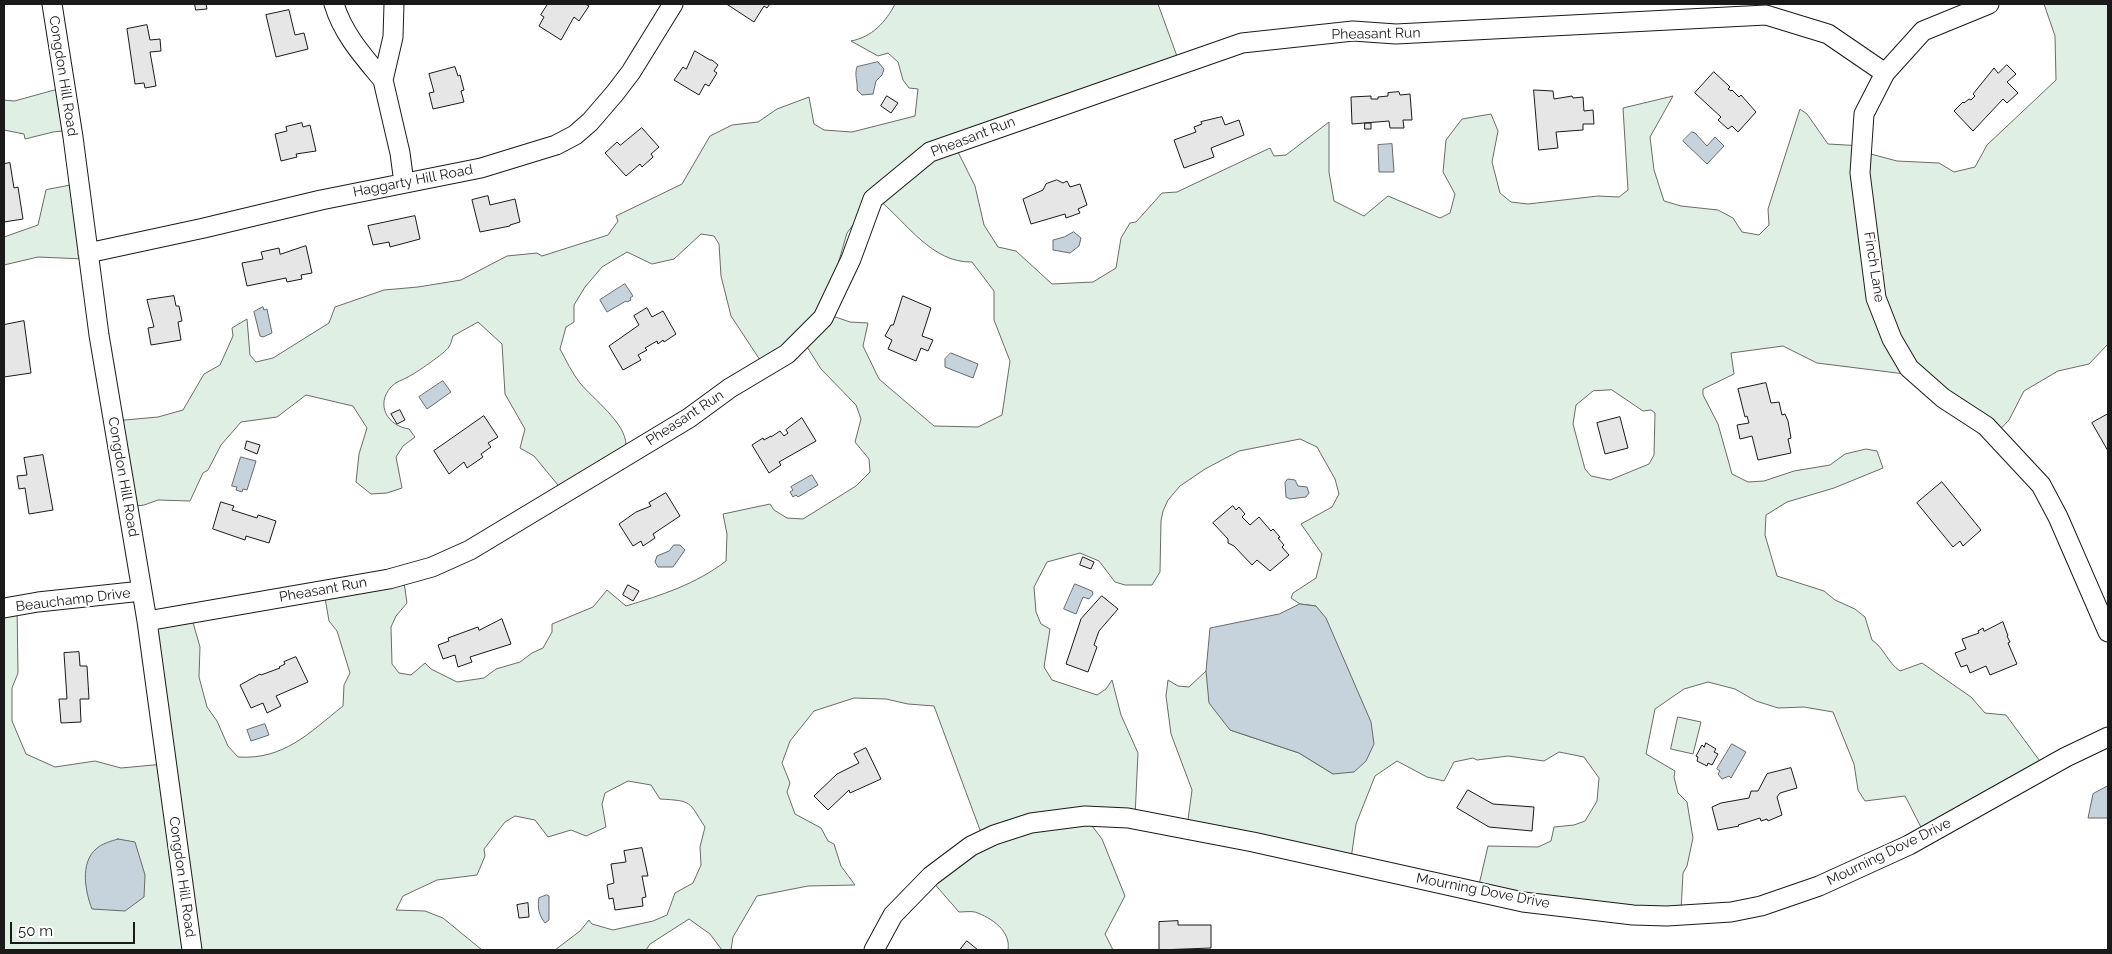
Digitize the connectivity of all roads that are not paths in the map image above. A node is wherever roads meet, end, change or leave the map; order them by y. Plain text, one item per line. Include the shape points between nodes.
1 (52, 4) edge
2 (334, 4) edge
3 (394, 4) edge
4 (673, 4) edge
5 (1989, 4) edge
6 (1885, 74) junction
7 (383, 80) junction
8 (404, 183) junction
9 (88, 253) junction
10 (142, 591) junction
11 (4, 608) edge
12 (147, 621) junction
13 (2108, 632) edge
14 (2108, 737) edge
15 (192, 950) edge
16 (874, 950) edge

1 - 9 street, Congdon Hill Road
2 - 7 street via 350,41
3 - 7 street via 392,37
4 - 8 street, Haggarty Hill Road via 631,72 590,122 575,135 535,153 481,168
5 - 6 street, Finch Lane via 1924,31
6 - 12 street, Pheasant Run via 1828,34 1766,15 1396,34 1353,31 1242,43 930,152 873,200 851,259 822,318 787,354 730,388 689,418 470,550 432,567 389,579
6 - 13 street, Finch Lane via 1864,114 1860,173 1876,298 1892,339 1909,368 1943,398 1986,426 2040,485 2058,517
7 - 8 street
8 - 9 street, Haggarty Hill Road
9 - 10 street, Congdon Hill Road
10 - 11 street, Beauchamp Drive
10 - 12 street, Congdon Hill Road
12 - 15 street, Congdon Hill Road
14 - 16 street, Mourning Dove Drive via 1909,845 1818,886 1761,906 1730,912 1633,915 1523,902 1253,842 1128,818 1085,816 1030,823 972,846 932,876 893,915

